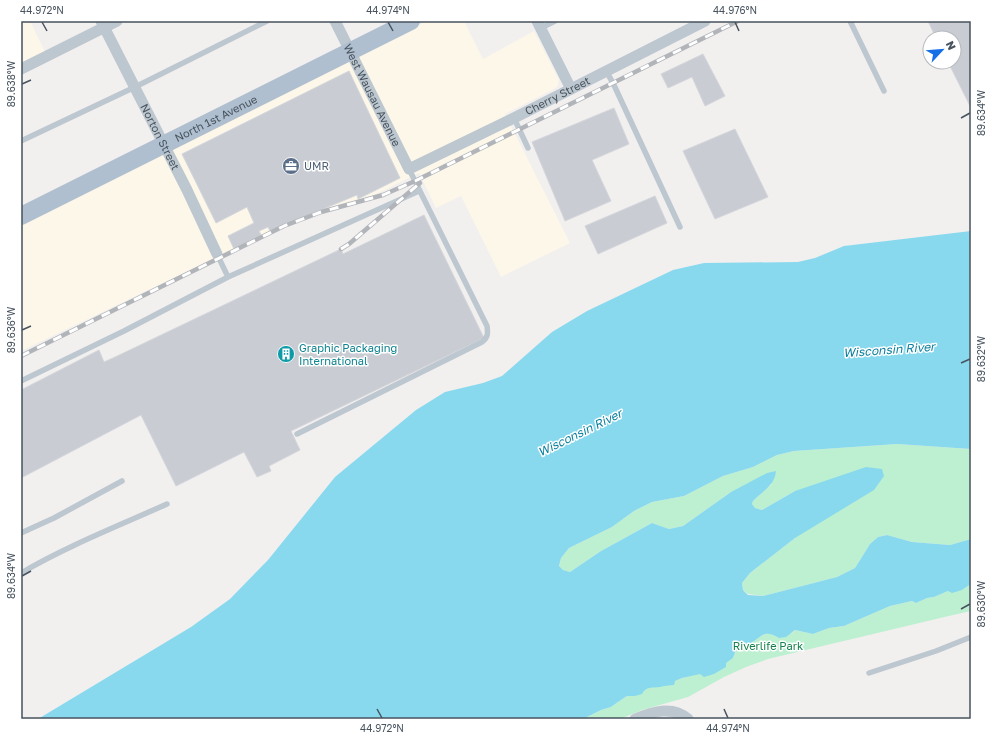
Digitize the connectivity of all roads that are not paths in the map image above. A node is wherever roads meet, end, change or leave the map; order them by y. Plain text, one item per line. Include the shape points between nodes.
1 (117, 21) edge
2 (267, 21) edge
3 (335, 21) edge
4 (411, 21) edge
5 (555, 21) edge
6 (705, 21) edge
7 (850, 21) edge
8 (103, 24) edge
9 (539, 25) edge
10 (350, 51) junction
11 (21, 69) edge
12 (606, 71) junction
13 (135, 87) junction
14 (571, 89) junction
15 (884, 91) dead end
16 (514, 118) junction
17 (21, 141) edge
18 (164, 145) junction
19 (528, 148) dead end
20 (409, 169) junction
21 (419, 191) junction
22 (21, 216) edge
23 (680, 227) dead end
24 (217, 254) joint
25 (228, 277) junction
26 (21, 381) edge
27 (297, 434) dead end
28 (122, 482) dead end
29 (167, 504) dead end
30 (21, 533) edge
31 (21, 573) edge
32 (971, 637) edge
33 (869, 673) dead end
34 (635, 719) edge
35 (688, 719) edge

1 - 8 street
2 - 13 lane
3 - 10 street, West Wausau Avenue
4 - 10 main road, North 1st Avenue
5 - 9 lane
6 - 12 street, Cherry Street
7 - 15 lane
8 - 11 street
8 - 13 street, Norton Street
9 - 14 street
10 - 18 main road, North 1st Avenue
10 - 20 street, West Wausau Avenue
12 - 14 street, Cherry Street
12 - 23 lane
13 - 17 lane
13 - 18 street, Norton Street
14 - 16 street, Cherry Street
16 - 19 lane
16 - 20 street, Cherry Street
18 - 22 main road, North 1st Avenue
18 - 24 street, Norton Street
20 - 21 lane
21 - 25 lane
21 - 27 lane via 486,326 487,338
24 - 25 lane
25 - 26 lane
28 - 30 lane
29 - 31 lane
32 - 33 lane
34 - 35 street via 656,711 674,712

